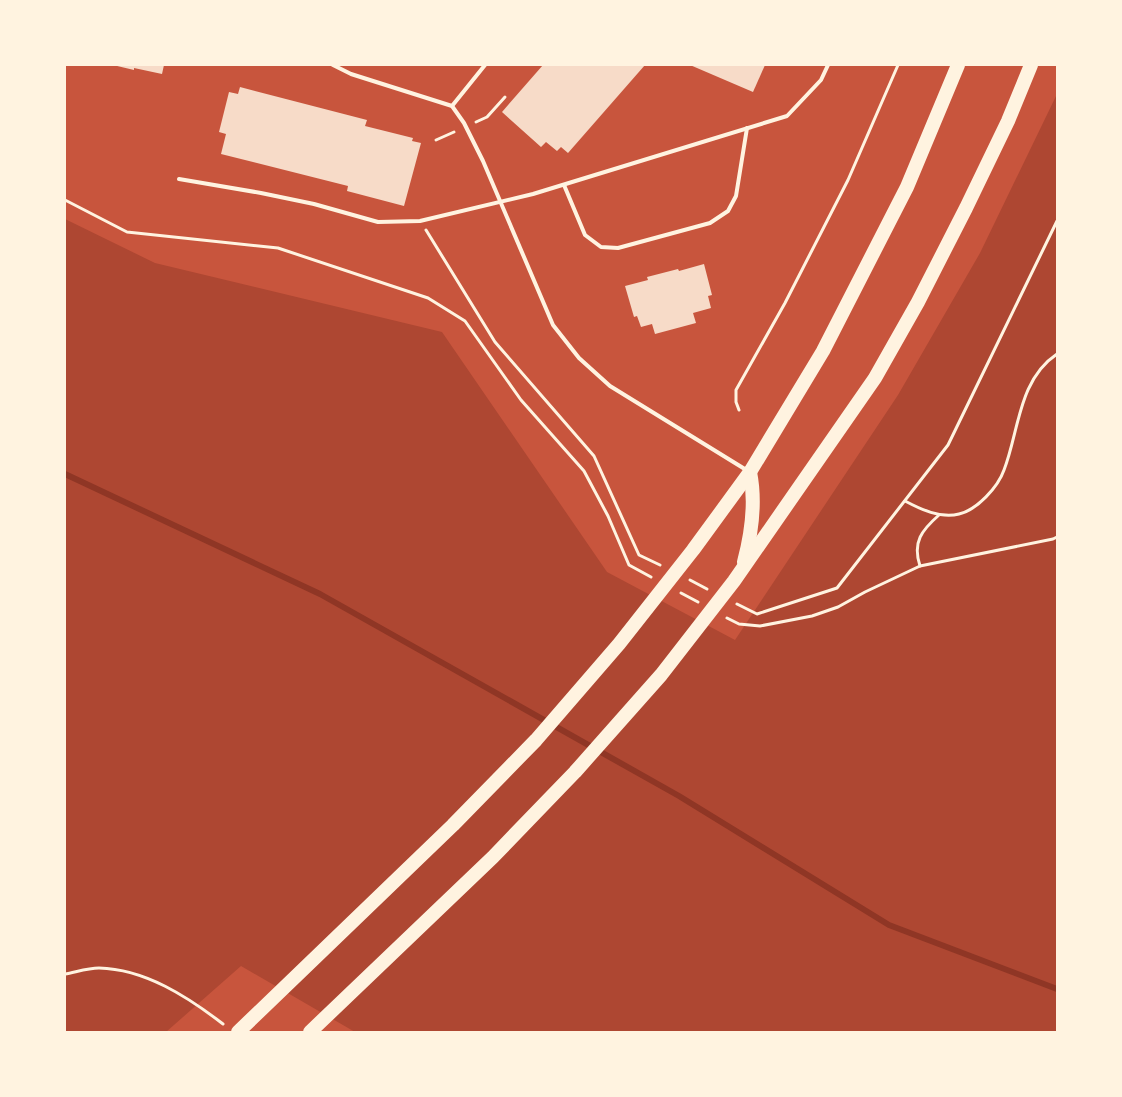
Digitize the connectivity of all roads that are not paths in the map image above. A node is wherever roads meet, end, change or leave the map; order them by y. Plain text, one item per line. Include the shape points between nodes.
1 (333, 65) edge
2 (485, 65) edge
3 (828, 65) edge
4 (958, 65) edge
5 (1031, 65) edge
6 (452, 106) junction
7 (747, 128) junction
8 (179, 180) dead end
9 (564, 185) junction
10 (500, 202) junction
11 (750, 472) junction
12 (738, 576) junction
13 (233, 1030) edge
14 (310, 1032) edge

1 - 6 lane via 351,74
2 - 6 lane
3 - 7 lane via 821,80 788,116
4 - 11 highway via 907,187 863,275 823,351
5 - 12 highway via 966,208 875,378
6 - 10 lane via 483,161
7 - 9 lane
7 - 9 lane via 736,196 728,211 710,223 618,248 601,247 585,235
8 - 10 lane via 314,204 378,222 441,218
9 - 10 lane
10 - 11 lane via 553,325 579,358 610,386
11 - 12 highway via 753,503 750,537
11 - 13 highway via 619,644 536,740 453,825
12 - 14 highway via 661,675 575,772 493,857

